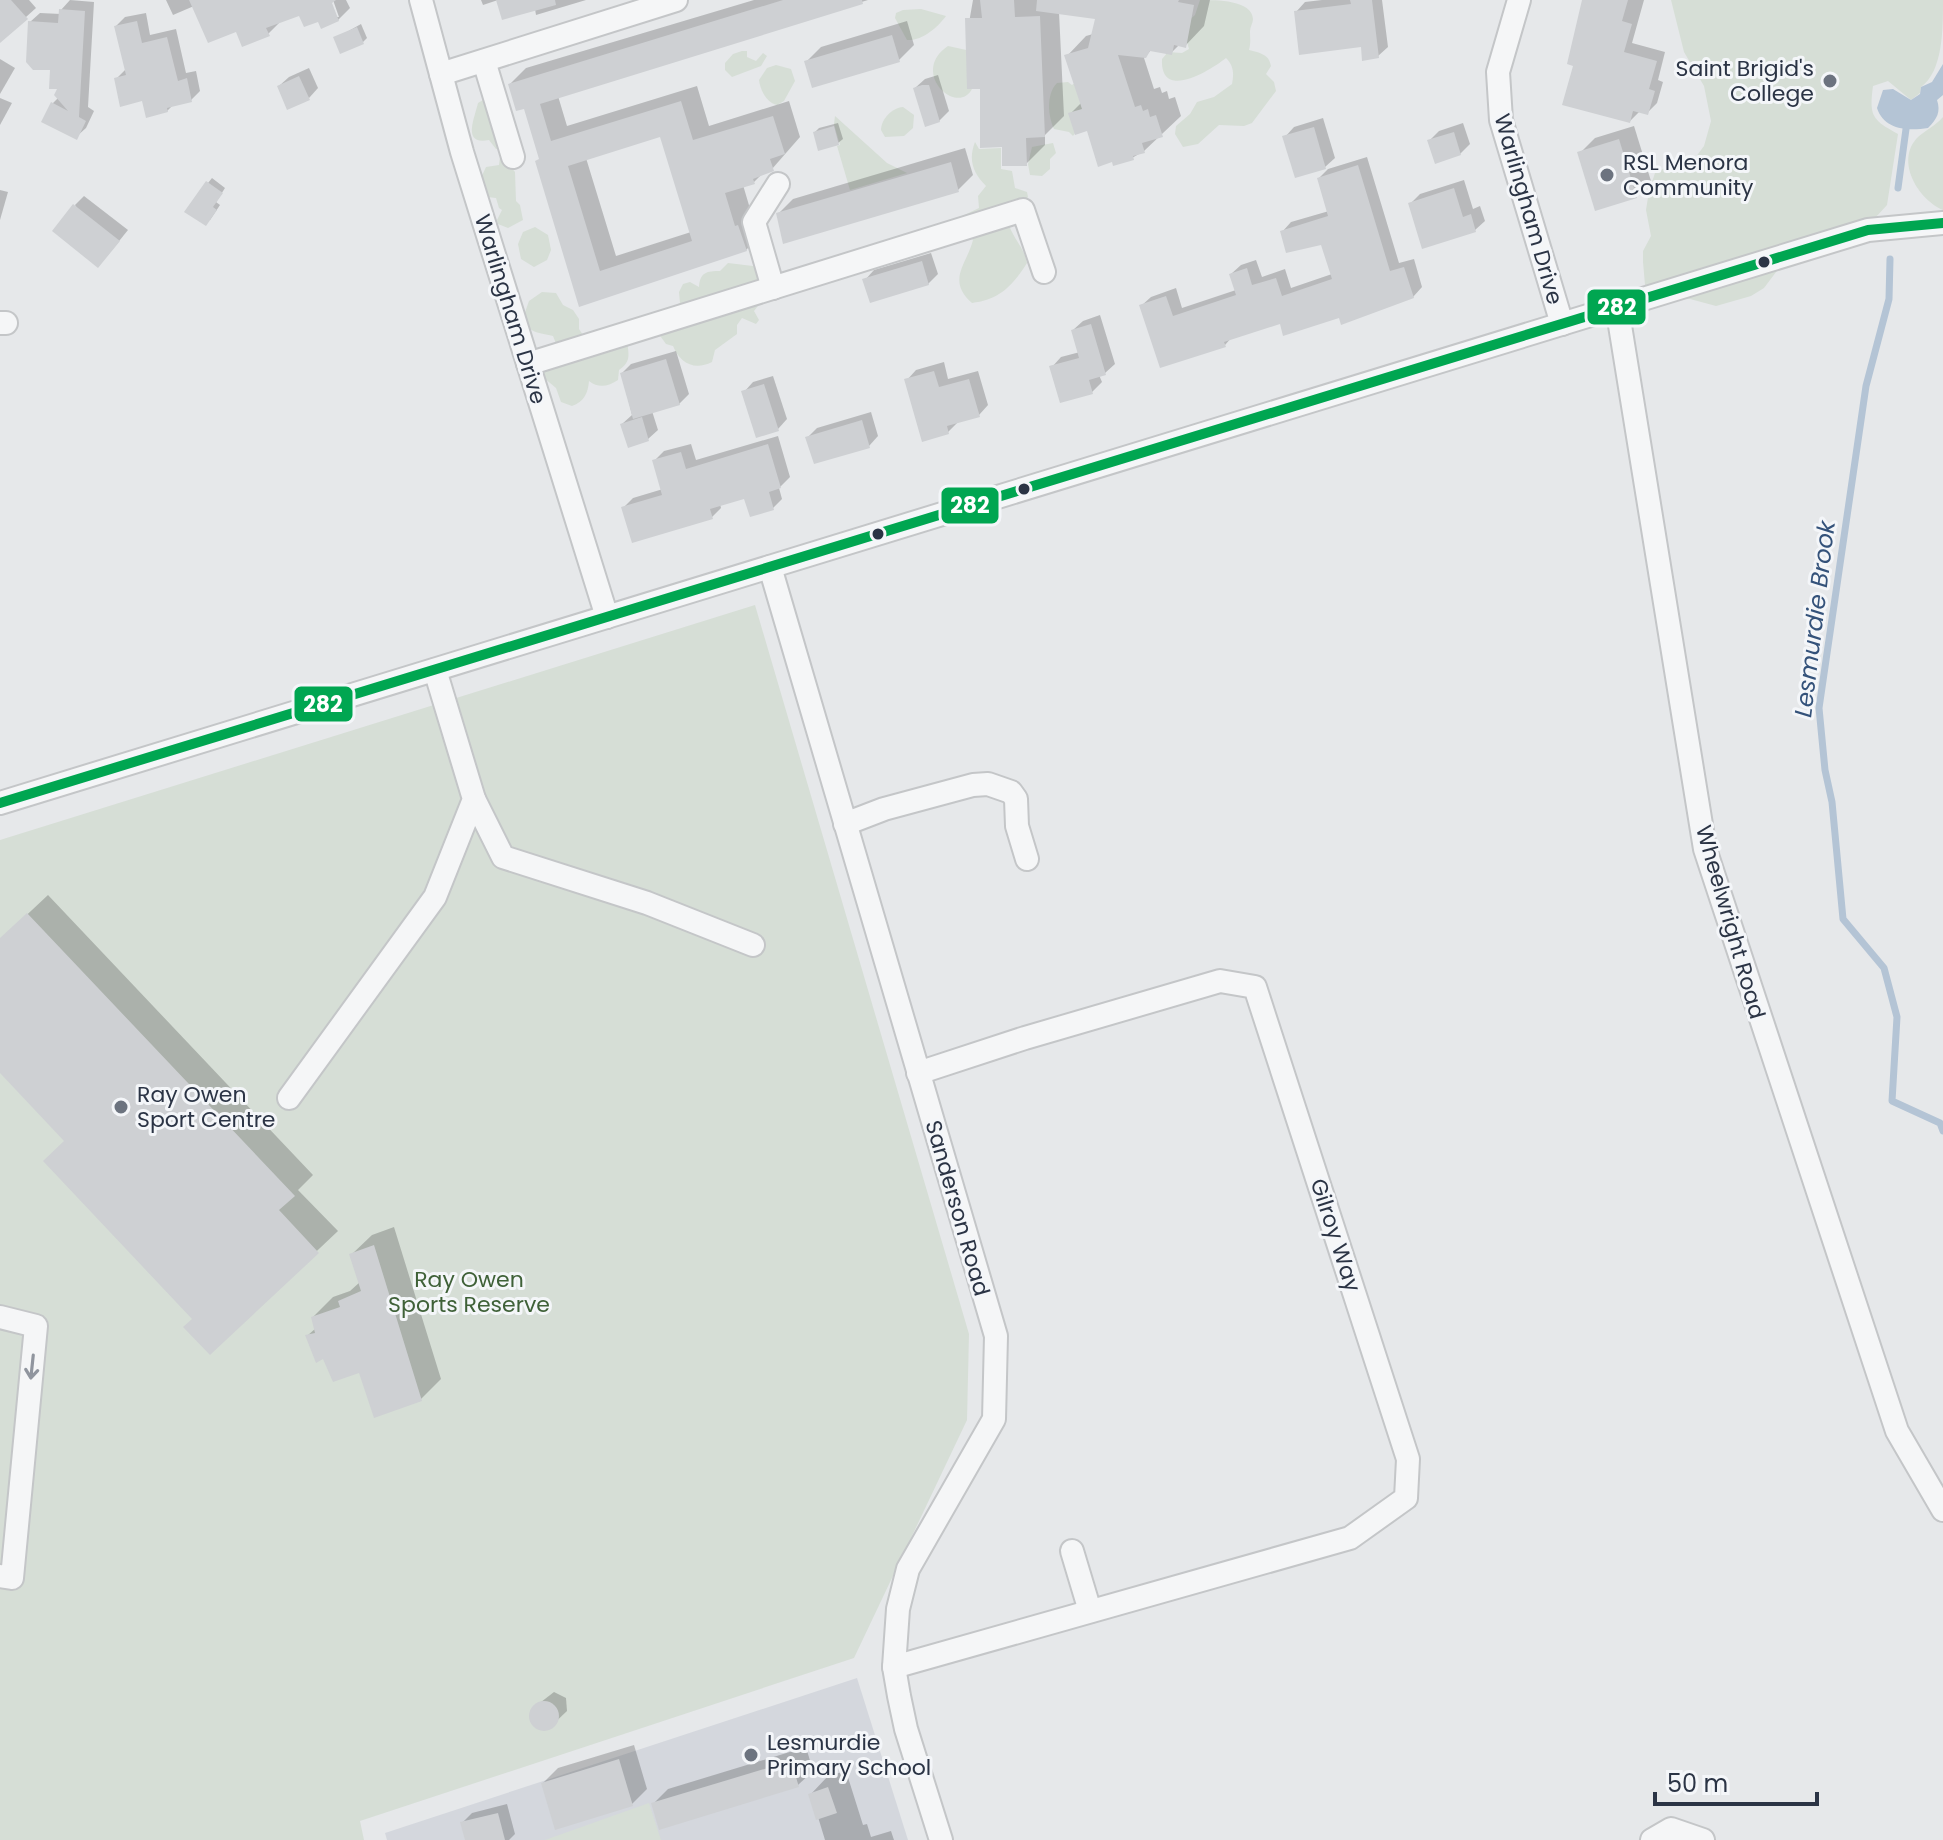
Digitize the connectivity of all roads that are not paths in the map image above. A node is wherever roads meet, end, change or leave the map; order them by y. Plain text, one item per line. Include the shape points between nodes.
1 (421, 0) edge
2 (676, 0) edge
3 (1519, 0) edge
4 (484, 61) junction
5 (441, 74) junction
6 (513, 157) dead end
7 (778, 184) dead end
8 (1943, 223) edge
9 (1044, 272) dead end
10 (773, 288) junction
11 (1617, 307) junction
12 (1562, 324) junction
13 (528, 364) junction
14 (770, 567) junction
15 (607, 617) junction
16 (435, 670) junction
17 (474, 799) junction
18 (0, 803) edge
19 (845, 824) junction
20 (1027, 859) dead end
21 (753, 945) dead end
22 (918, 1073) junction
23 (289, 1098) dead end
24 (0, 1317) edge
25 (1943, 1510) edge
26 (1072, 1551) dead end
27 (0, 1576) edge
28 (1090, 1611) junction
29 (894, 1667) junction
30 (941, 1840) edge
31 (1652, 1840) edge
32 (1703, 1840) edge

1 - 5 street, Warlingham Drive
2 - 4 street
3 - 12 street, Warlingham Drive via 1498,72 1501,120
4 - 5 street
4 - 6 street
5 - 13 street, Warlingham Drive
7 - 10 street via 754,222
8 - 11 street via 1868,230
9 - 10 street via 1023,210
10 - 13 street
11 - 12 street
11 - 25 street, Wheelwright Road via 1705,849 1897,1431
12 - 14 street
13 - 15 street, Warlingham Drive
14 - 15 street
14 - 19 street, Sanderson Road
15 - 16 street
16 - 17 street
16 - 18 street
17 - 21 street via 503,857 647,903
17 - 23 street via 435,897
19 - 20 street via 988,784 1016,799
19 - 22 street, Sanderson Road
22 - 28 street, Gilroy Way via 1220,981 1255,987 1408,1459 1406,1498 1350,1538
22 - 29 street, Sanderson Road via 996,1336 994,1419 908,1569 898,1609
24 -> 27 street via 36,1326 12,1578
26 - 28 street
28 - 29 street, Gilroy Way
29 - 30 street, Sanderson Road via 906,1729
31 - 32 street via 1671,1829

